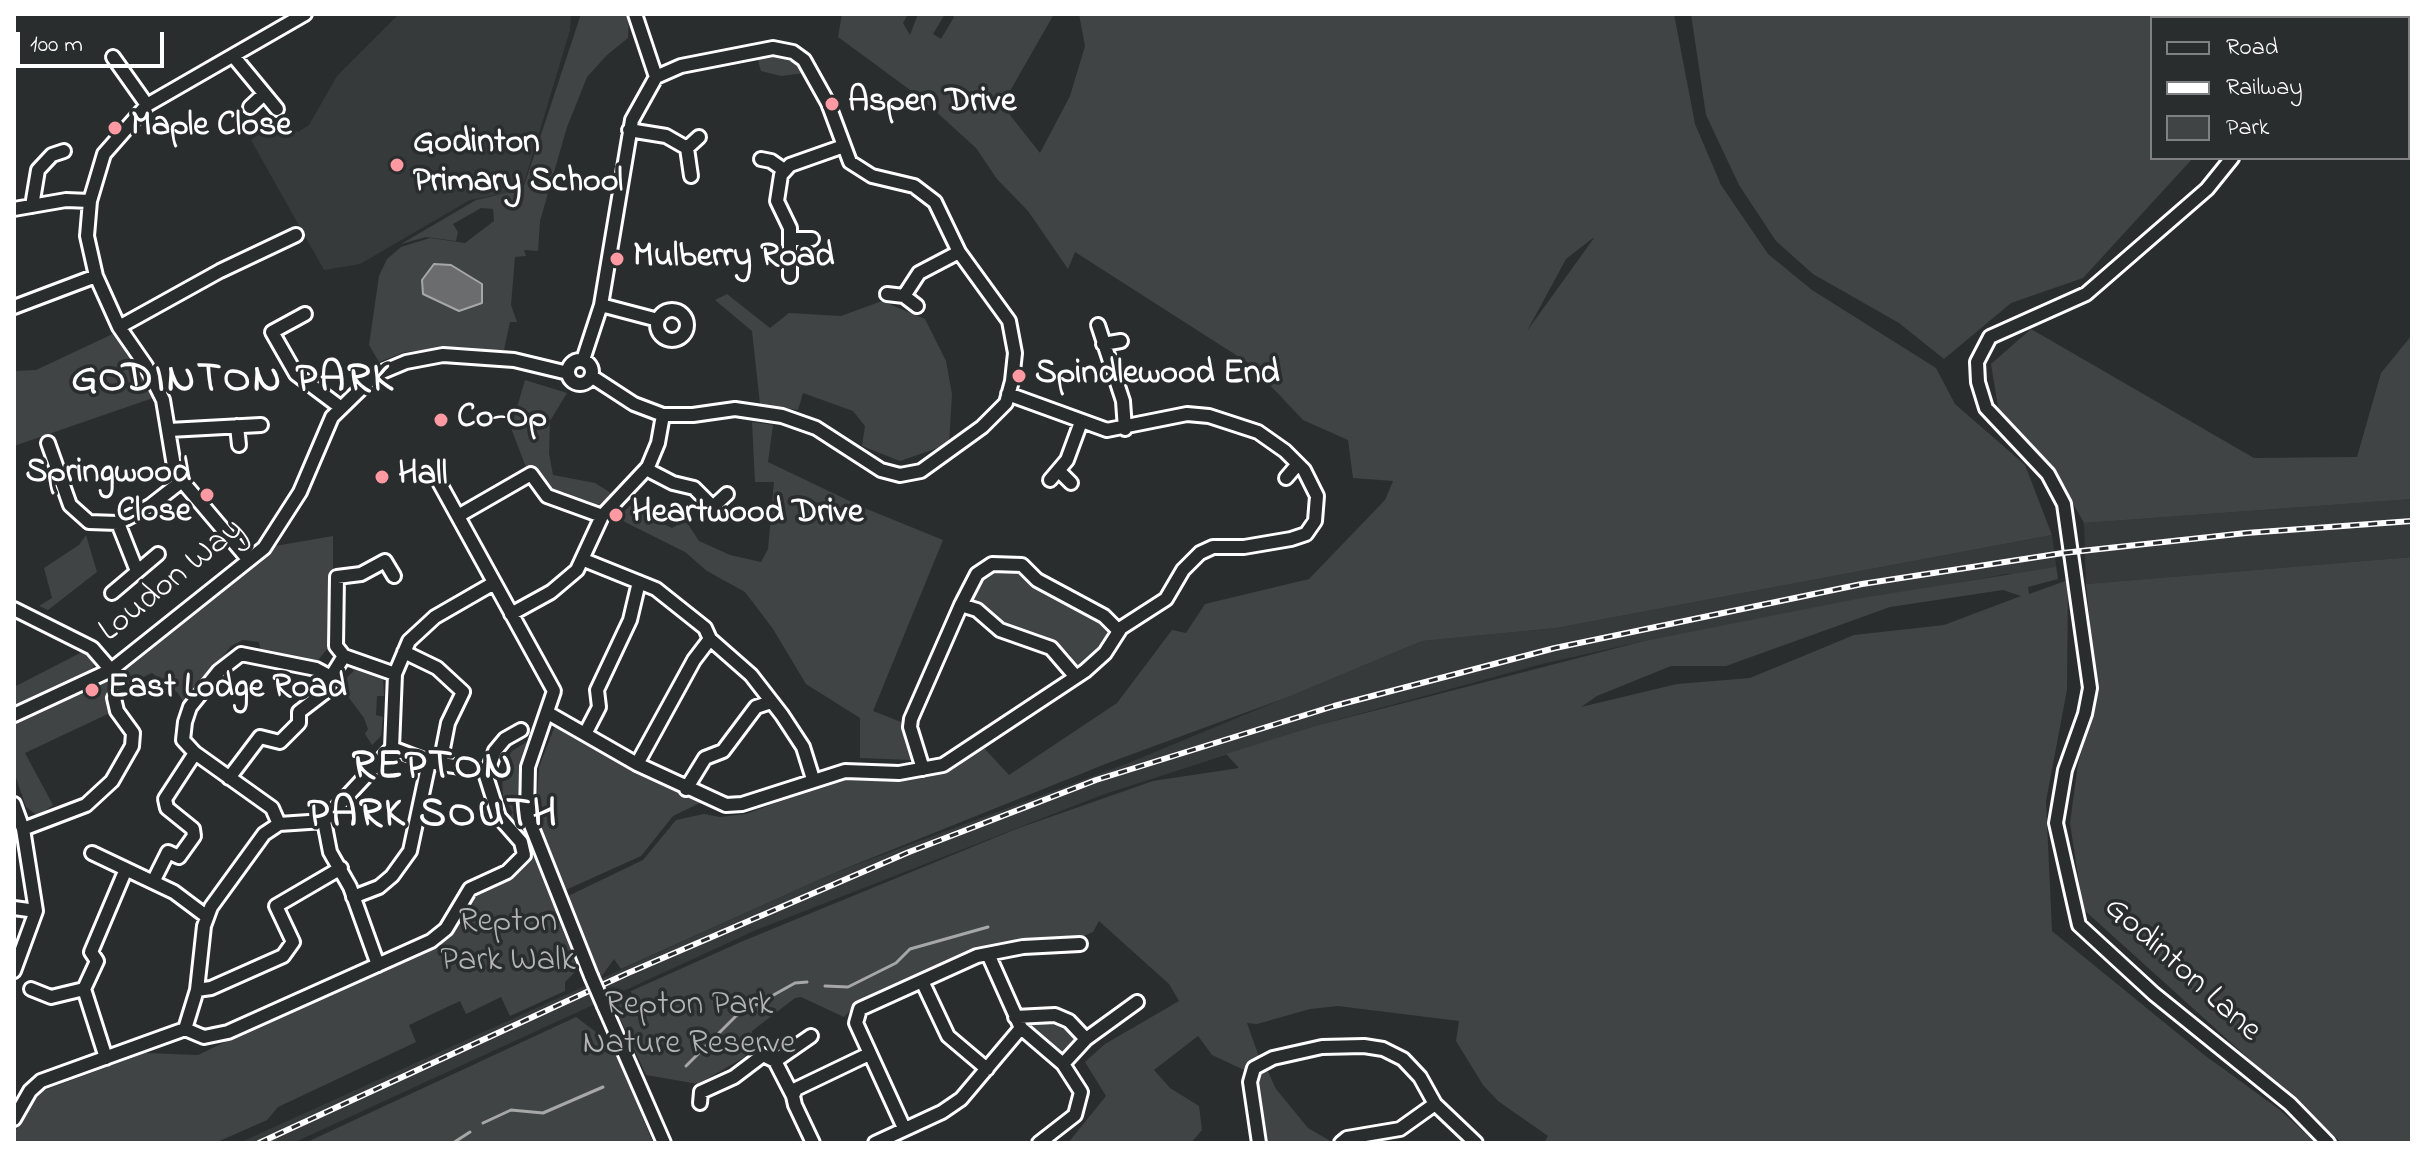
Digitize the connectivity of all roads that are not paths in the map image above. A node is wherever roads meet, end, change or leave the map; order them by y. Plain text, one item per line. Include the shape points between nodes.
1 (305, 14) edge
2 (640, 16) edge
3 (113, 57) dead end
4 (234, 57) junction
5 (123, 69) junction
6 (111, 76) dead end
7 (656, 77) junction
8 (264, 94) junction
9 (147, 105) junction
10 (250, 107) dead end
11 (277, 109) dead end
12 (629, 130) junction
13 (699, 137) dead end
14 (841, 147) junction
15 (687, 148) junction
16 (64, 151) dead end
17 (761, 159) dead end
18 (2230, 160) edge
19 (784, 170) junction
20 (691, 176) dead end
21 (90, 201) junction
22 (32, 206) junction
23 (14, 209) edge
24 (296, 235) dead end
25 (791, 239) junction
26 (812, 239) dead end
27 (959, 252) junction
28 (96, 276) junction
29 (790, 276) dead end
30 (887, 294) dead end
31 (904, 296) junction
32 (601, 305) junction
33 (917, 306) dead end
34 (14, 307) edge
35 (305, 314) dead end
36 (658, 320) dead end
37 (1098, 325) dead end
38 (119, 327) junction
39 (1121, 341) dead end
40 (1103, 344) junction
41 (583, 360) junction
42 (568, 373) junction
43 (591, 376) junction
44 (1008, 394) junction
45 (340, 407) junction
46 (663, 415) junction
47 (1081, 422) junction
48 (261, 425) dead end
49 (237, 426) junction
50 (1125, 429) junction
51 (169, 430) junction
52 (48, 443) dead end
53 (239, 445) dead end
54 (1301, 467) junction
55 (646, 469) junction
56 (1286, 478) dead end
57 (182, 481) junction
58 (439, 482) dead end
59 (1071, 483) dead end
60 (727, 494) dead end
61 (458, 516) junction
62 (602, 516) junction
63 (118, 523) junction
64 (158, 554) dead end
65 (248, 559) junction
66 (584, 560) junction
67 (137, 571) junction
68 (394, 576) dead end
69 (639, 582) junction
70 (494, 583) junction
71 (112, 593) dead end
72 (961, 605) junction
73 (14, 609) edge
74 (511, 614) junction
75 (1119, 631) junction
76 (710, 639) junction
77 (404, 652) junction
78 (344, 656) junction
79 (111, 670) junction
80 (395, 674) junction
81 (331, 677) junction
82 (1076, 677) junction
83 (114, 698) dead end
84 (771, 702) junction
85 (548, 713) junction
86 (14, 715) edge
87 (521, 730) dead end
88 (585, 734) junction
89 (392, 748) junction
90 (195, 753) junction
91 (434, 763) junction
92 (637, 764) junction
93 (923, 769) junction
94 (486, 771) junction
95 (229, 778) junction
96 (813, 779) junction
97 (686, 789) junction
98 (14, 804) edge
99 (324, 821) junction
100 (279, 824) junction
101 (23, 829) junction
102 (92, 853) dead end
103 (341, 868) junction
104 (126, 869) junction
105 (153, 882) junction
106 (353, 897) junction
107 (14, 908) edge
108 (36, 911) junction
109 (206, 916) junction
110 (1080, 944) dead end
111 (988, 954) junction
112 (378, 965) junction
113 (14, 971) edge
114 (922, 981) junction
115 (31, 989) dead end
116 (84, 989) junction
117 (197, 990) junction
118 (1137, 1002) dead end
119 (1018, 1023) junction
120 (185, 1029) junction
121 (811, 1036) dead end
122 (1086, 1039) junction
123 (869, 1054) junction
124 (106, 1058) junction
125 (775, 1061) junction
126 (1063, 1064) junction
127 (987, 1069) junction
128 (793, 1096) junction
129 (700, 1103) dead end
130 (1435, 1104) junction
131 (14, 1119) edge
132 (904, 1128) junction
133 (879, 1142) edge
134 (664, 1143) edge
135 (813, 1143) edge
136 (1039, 1143) edge
137 (1259, 1143) edge
138 (1341, 1143) edge
139 (1476, 1143) edge
140 (2328, 1143) edge

1 - 4 street
2 - 7 street
3 - 5 street
4 - 8 street
4 - 9 street
5 - 6 street
5 - 9 street
7 - 12 street
7 - 14 street via 681,66 783,48 813,72
8 - 10 street
8 - 11 street
9 - 21 street via 104,154
12 - 15 street via 666,136
12 - 32 street
13 - 15 street
14 - 19 street
14 - 27 street via 864,173 926,193
15 - 20 street
16 - 22 street via 38,170
17 - 19 street
18 - 140 street, Godinton Lane via 2207,189 2086,294 1990,337 1977,362 1978,382 1986,408 2048,474 2064,504 2090,688 2065,770 2056,823 2079,925 2154,994 2290,1104
19 - 25 street via 777,201
21 - 22 street
21 - 28 street via 87,236
22 - 23 street
24 - 38 street
25 - 26 street
25 - 29 street
27 - 31 street via 919,273
27 - 44 street via 1009,321 1015,353
28 - 34 street
28 - 38 street
30 - 31 street
31 - 33 street
32 - 36 street
32 - 41 street
35 - 45 street via 272,332 296,374
37 - 40 street
38 - 51 street via 163,400
39 - 40 street
40 - 50 street via 1123,401
41 - 42 street via 572,362
41 - 43 street via 590,365
42 - 43 street, Loudon Way via 578,383
42 - 45 street, Loudon Way via 514,360 424,357 375,375
43 - 46 street via 634,404
44 - 46 street via 982,427 921,471 900,475 881,470 816,428 782,416 735,409
44 - 47 street
45 - 65 street, Loudon Way via 282,524
46 - 55 street
47 - 50 street
47 - 59 street via 1067,460 1054,476
48 - 49 street
49 - 51 street
49 - 53 street
50 - 54 street via 1170,416 1209,416 1267,436
51 - 57 street via 174,466
52 - 63 street via 77,515 99,524
54 - 56 street
54 - 75 street via 1318,504 1306,534 1200,553 1183,569 1166,599
55 - 60 street via 694,488 717,510
55 - 62 street
57 - 63 street
57 - 65 street
58 - 61 street
61 - 62 street via 531,474 547,496
61 - 70 street
62 - 66 street
63 - 67 street
64 - 67 street
65 - 79 street, Loudon Way
66 - 69 street
66 - 74 street via 559,587
67 - 71 street
68 - 78 street via 385,561 361,574 337,577 336,646
69 - 76 street via 676,602
69 - 88 street via 630,620 597,690 599,707
70 - 74 street
70 - 77 street via 428,622
72 - 75 street via 983,568 1022,565
72 - 82 street via 981,612 1000,630 1051,648
72 - 93 street via 910,727
73 - 79 street via 92,648
74 - 85 street via 554,691
75 - 82 street via 1105,653
76 - 84 street via 743,667
76 - 92 street
77 - 80 street
77 - 91 street via 437,668 463,692
78 - 80 street
78 - 81 street
79 - 86 street, Loudon Way
80 - 89 street
81 - 90 street via 316,669 241,654 219,671 190,707 183,740
81 - 95 street via 329,689 299,712 299,723 280,742 260,737
82 - 93 street via 950,762
83 - 101 street via 133,733 132,746 112,781 86,805
84 - 96 street via 803,747
84 - 97 street via 756,707 723,751 705,758
85 - 88 street
85 - 134 street, bridge via 528,767 527,815
87 - 94 street via 505,739
88 - 92 street
89 - 91 street
89 - 99 street
90 - 95 street
90 - 105 street via 165,799 194,836 179,857 168,852
91 - 94 street
91 - 106 street via 410,851 379,887
92 - 97 street
93 - 96 street via 845,771
94 - 112 street via 491,801 525,849 519,863 470,889 446,929 431,941
95 - 100 street via 272,808
96 - 97 street via 733,805
98 - 101 street
99 - 100 street
99 - 103 street via 330,852
100 - 109 street via 264,834
101 - 108 street
102 - 104 street
103 - 106 street
103 - 117 street via 276,906 293,942 283,956
104 - 105 street
104 - 116 street via 91,952 97,961
105 - 109 street
106 - 112 street
107 - 108 street
108 - 113 street
109 - 117 street
110 - 111 street
111 - 114 street
111 - 119 street
112 - 120 street via 219,1036 204,1037
114 - 123 street via 860,1009 856,1023
114 - 127 street via 948,1036
115 - 116 street via 51,997
116 - 124 street
117 - 120 street
118 - 122 street
119 - 122 street via 1034,1013 1061,1017
119 - 126 street
119 - 127 street
120 - 124 street
121 - 125 street
122 - 126 street
123 - 128 street via 801,1086
123 - 132 street
124 - 131 street via 41,1081
125 - 128 street
125 - 129 street via 759,1057 734,1077 701,1092
126 - 136 street via 1080,1087 1081,1102 1075,1115
127 - 132 street via 950,1107
128 - 135 street
130 - 137 street via 1413,1068 1397,1055 1375,1047 1317,1048 1254,1068 1250,1082
130 - 138 street via 1400,1129
130 - 139 street
132 - 133 street

